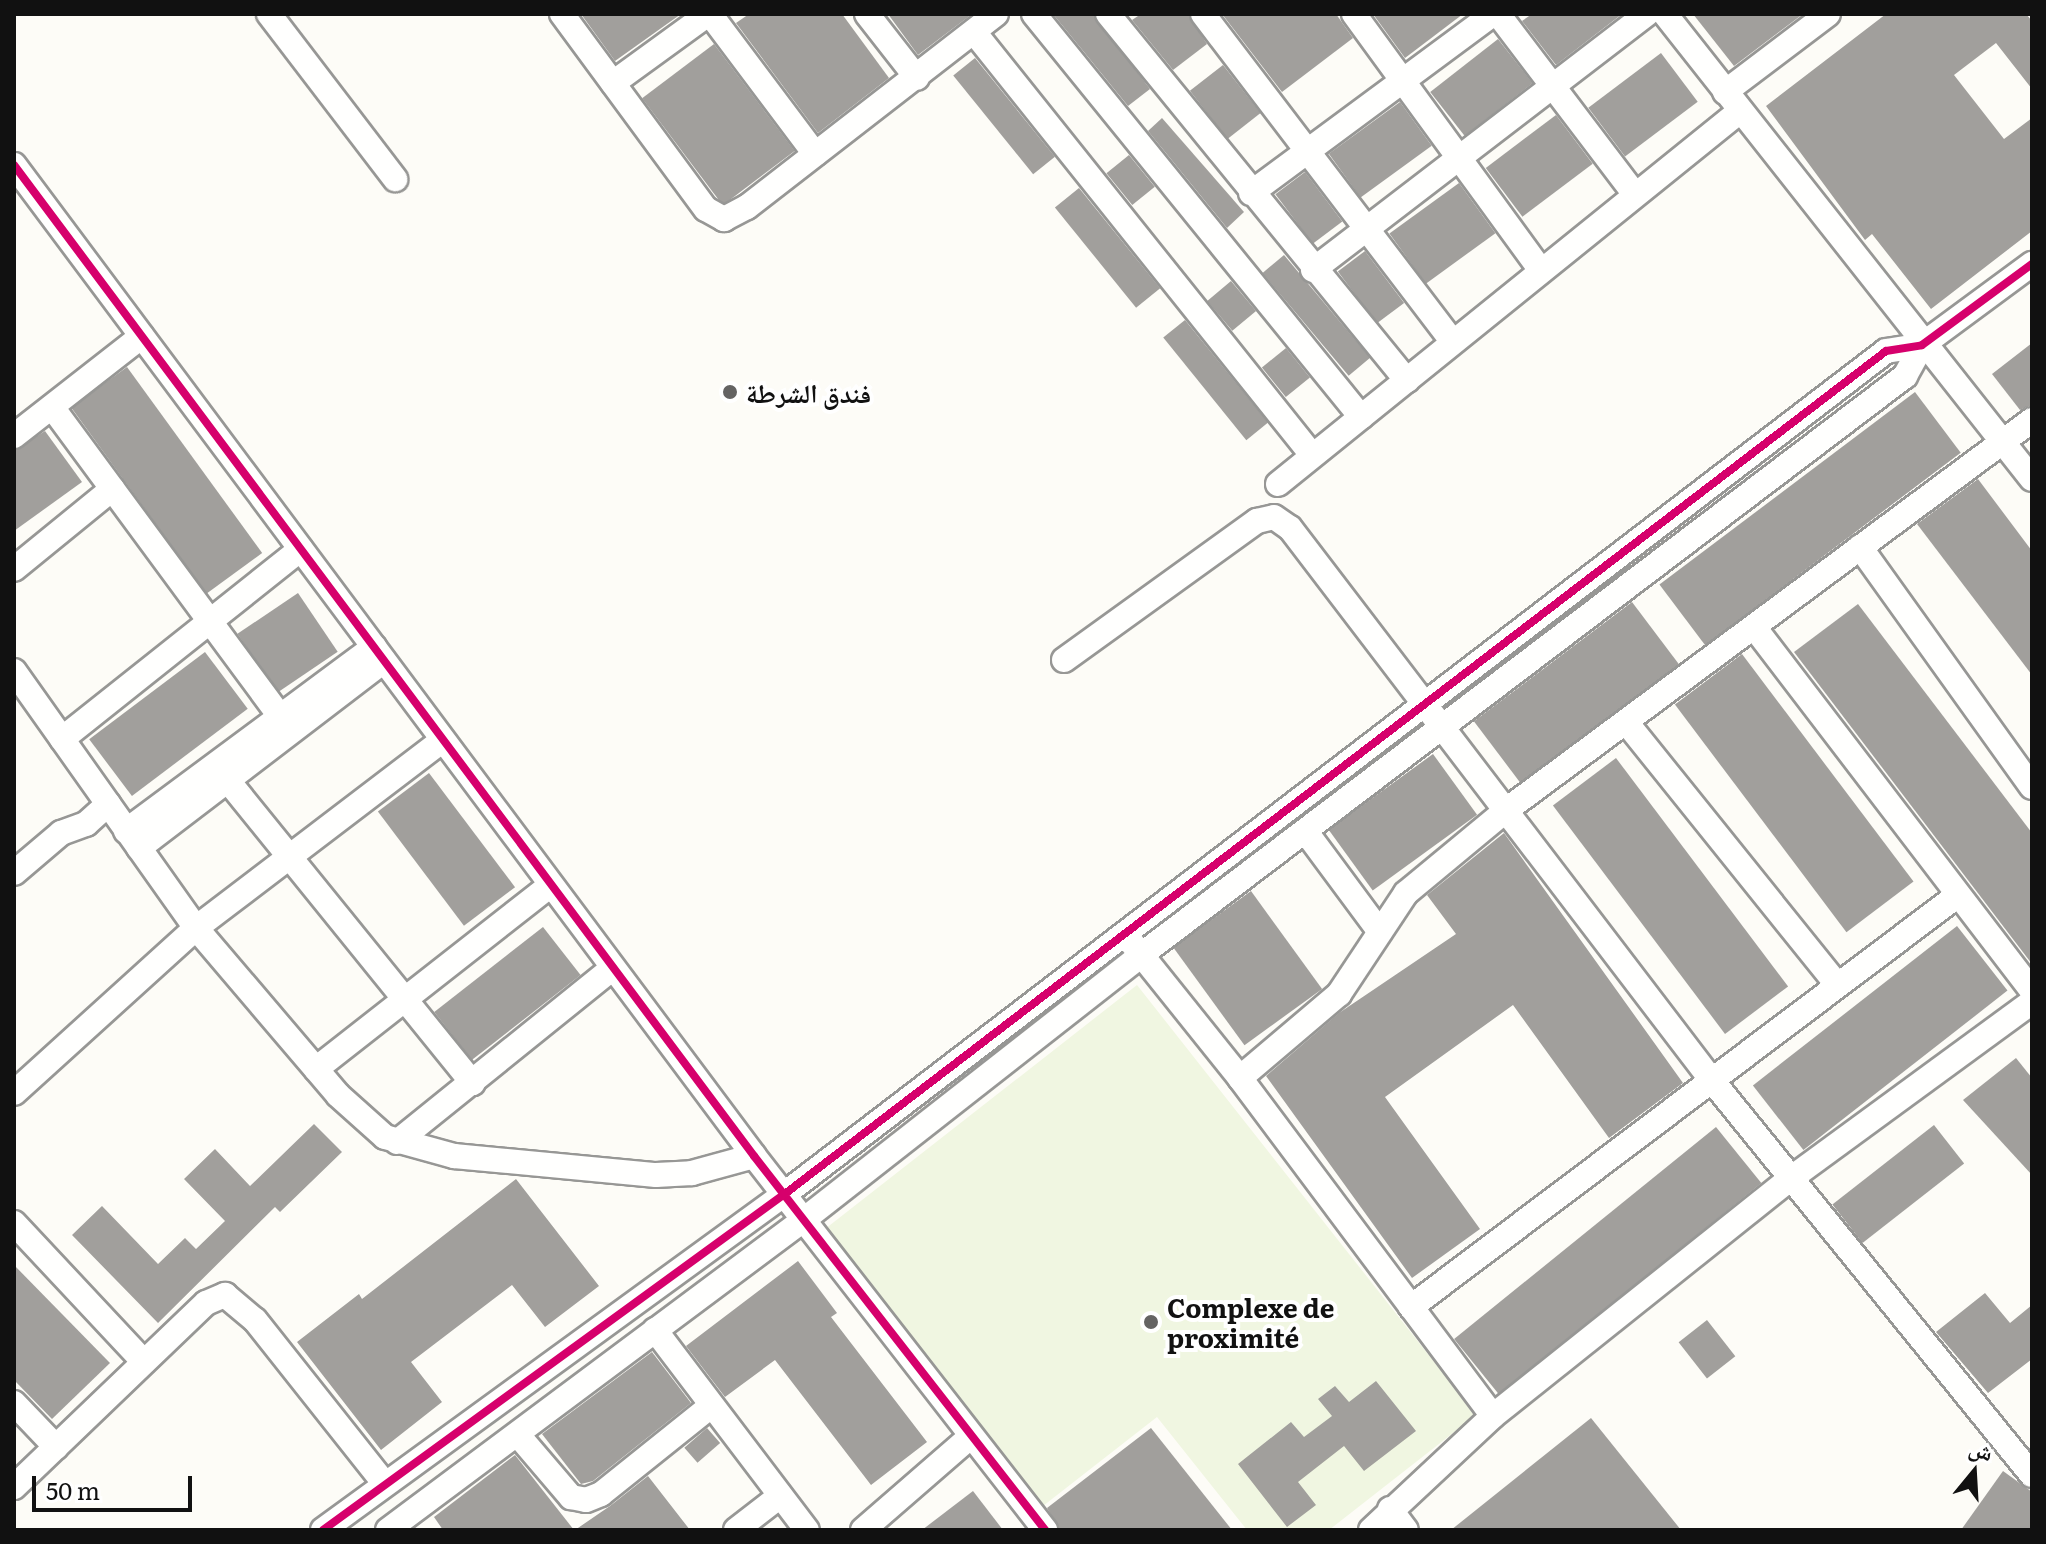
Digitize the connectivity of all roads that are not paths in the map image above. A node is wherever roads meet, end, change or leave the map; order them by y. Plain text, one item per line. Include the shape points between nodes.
1 (269, 14) edge
2 (562, 14) edge
3 (709, 14) edge
4 (867, 14) edge
5 (996, 14) edge
6 (1034, 14) edge
7 (1203, 14) edge
8 (1354, 14) edge
9 (1496, 14) edge
10 (1647, 14) edge
11 (1665, 14) edge
12 (1828, 14) edge
13 (1117, 17) edge
14 (974, 32) junction
15 (917, 78) junction
16 (1404, 82) junction
17 (613, 83) junction
18 (1555, 88) junction
19 (1733, 102) junction
20 (1308, 151) junction
21 (815, 154) junction
22 (1460, 159) junction
23 (14, 165) edge
24 (395, 179) dead end
25 (1251, 193) junction
26 (1634, 193) junction
27 (1367, 226) junction
28 (2032, 264) edge
29 (1313, 270) junction
30 (1541, 270) junction
31 (142, 336) junction
32 (1453, 342) junction
33 (1922, 345) junction
34 (1407, 380) junction
35 (52, 407) junction
36 (1361, 417) junction
37 (2032, 420) edge
38 (14, 436) edge
39 (2002, 443) junction
40 (1312, 455) junction
41 (2032, 479) edge
42 (1278, 484) dead end
43 (112, 489) junction
44 (1860, 547) junction
45 (301, 549) junction
46 (14, 569) edge
47 (208, 619) junction
48 (1754, 627) junction
49 (379, 654) junction
50 (1064, 660) dead end
51 (14, 671) edge
52 (1421, 703) junction
53 (281, 718) junction
54 (1626, 722) junction
55 (1441, 726) junction
56 (62, 739) junction
57 (443, 740) junction
58 (222, 773) junction
59 (2032, 787) edge
60 (108, 804) junction
61 (1505, 811) junction
62 (1306, 832) junction
63 (133, 839) junction
64 (292, 855) junction
65 (14, 873) edge
66 (551, 885) junction
67 (1958, 895) junction
68 (196, 928) junction
69 (1123, 931) junction
70 (1380, 932) junction
71 (1141, 955) junction
72 (613, 968) junction
73 (1836, 983) junction
74 (2032, 991) edge
75 (404, 1002) junction
76 (2032, 1002) edge
77 (316, 1069) junction
78 (1240, 1078) junction
79 (1710, 1078) junction
80 (473, 1083) junction
81 (14, 1093) edge
82 (397, 1142) junction
83 (754, 1156) junction
84 (1790, 1179) junction
85 (786, 1193) junction
86 (806, 1218) junction
87 (14, 1223) edge
88 (1411, 1307) junction
89 (655, 1330) junction
90 (144, 1362) junction
91 (14, 1403) edge
92 (711, 1406) junction
93 (1493, 1416) junction
94 (518, 1435) junction
95 (971, 1436) junction
96 (56, 1447) junction
97 (2032, 1475) edge
98 (384, 1483) junction
99 (14, 1487) edge
100 (780, 1496) junction
101 (1390, 1509) junction
102 (404, 1525) edge
103 (323, 1530) edge
104 (736, 1530) edge
105 (807, 1530) edge
106 (863, 1530) edge
107 (1045, 1530) edge
108 (1371, 1530) edge
109 (1406, 1530) edge

1 - 24 street
2 - 17 street
3 - 17 street
3 - 21 street
4 - 15 street
5 - 14 street
6 - 36 street
7 - 20 street
8 - 16 street
9 - 16 street
9 - 18 street
10 - 18 street
11 - 19 street
12 - 19 street
13 - 25 street
14 - 15 street
14 - 40 street
15 - 21 street
16 - 20 street
16 - 22 street
17 - 21 street via 717,219 747,207
18 - 22 street
18 - 26 street
19 - 26 street
19 - 33 street
20 - 25 street
20 - 27 street
22 - 27 street
22 - 30 street
23 - 31 street
25 - 29 street
26 - 30 street
27 - 29 street
27 - 32 street
28 - 33 street
29 - 34 street
30 - 32 street
31 - 35 street
31 - 45 street
32 - 34 street
33 - 39 street
33 - 52 street via 1886,351
33 - 55 street via 1905,376
34 - 36 street
35 - 38 street
35 - 43 street
36 - 40 street
37 - 39 street
39 - 41 street
39 - 44 street
40 - 42 street
43 - 46 street
43 - 47 street
44 - 48 street
44 - 59 street
45 - 47 street
45 - 49 street
47 - 53 street
47 - 56 street
48 - 54 street
48 - 67 street
49 - 53 street
49 - 57 street
49 - 58 street
50 - 52 street via 1268,517 1290,528
51 - 56 street
52 - 55 street
52 - 69 street
53 - 58 street
54 - 61 street
54 - 73 street
55 - 61 street
55 - 62 street
56 - 60 street
57 - 64 street
57 - 66 street
58 - 63 street
58 - 64 street
60 - 63 street
60 - 65 street via 86,824 61,833
61 - 70 street via 1406,893
61 - 79 street
62 - 70 street
62 - 71 street
63 - 68 street
64 - 68 street
64 - 75 street
66 - 72 street
66 - 75 street
67 - 73 street
67 - 74 street
68 - 77 street
68 - 81 street
69 - 71 street
69 - 85 street
70 - 78 street via 1339,994
71 - 78 street
71 - 86 street
72 - 80 street
72 - 83 street
73 - 79 street
75 - 77 street
75 - 80 street
76 - 84 street
77 - 82 street via 364,1122
78 - 88 street
79 - 84 street
79 - 88 street
80 - 82 street
82 - 83 street via 454,1156 656,1175 692,1173
83 - 85 street
84 - 93 street
84 - 97 street
85 - 86 street
85 - 98 street
86 - 89 street
86 - 95 street
87 - 90 street
88 - 93 street
89 - 92 street
89 - 94 street
90 - 96 street
90 - 98 street via 206,1303 229,1297 255,1320
91 - 96 street
92 - 94 street via 601,1494 586,1500 571,1497
92 - 100 street
93 - 101 street
94 - 102 street
95 - 106 street
95 - 107 street
96 - 99 street
98 - 103 street
100 - 104 street
100 - 105 street
101 - 108 street
101 - 109 street

